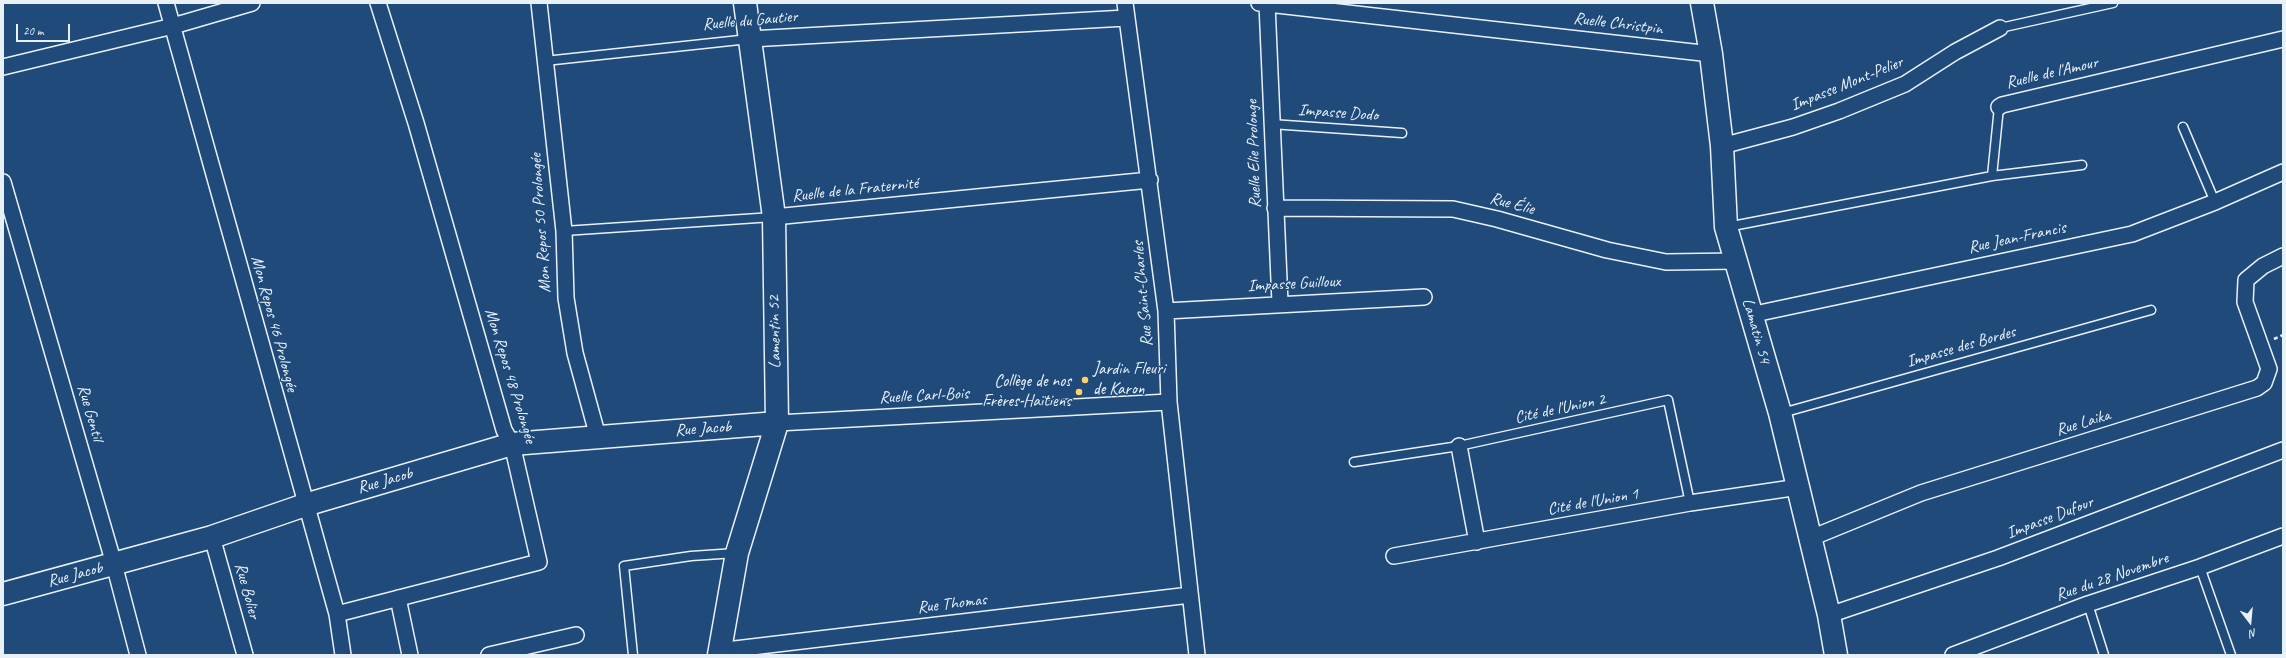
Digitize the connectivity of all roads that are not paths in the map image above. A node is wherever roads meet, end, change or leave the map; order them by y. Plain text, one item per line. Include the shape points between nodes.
1 (166, 3) edge
2 (252, 3) edge
3 (378, 3) edge
4 (539, 3) edge
5 (745, 3) edge
6 (1125, 3) edge
7 (1263, 3) edge
8 (1702, 3) edge
9 (2113, 3) edge
10 (1126, 18) junction
11 (173, 26) junction
12 (2000, 28) joint
13 (750, 39) junction
14 (2283, 39) edge
15 (1711, 54) junction
16 (545, 61) junction
17 (3, 67) edge
18 (1999, 107) joint
19 (1271, 124) junction
20 (2184, 127) dead end
21 (1402, 133) dead end
22 (1722, 146) junction
23 (2082, 165) dead end
24 (2283, 172) edge
25 (1992, 176) junction
26 (1150, 180) junction
27 (3, 182) edge
28 (2215, 202) junction
29 (1275, 208) junction
30 (774, 217) junction
31 (1726, 227) junction
32 (564, 232) junction
33 (2283, 256) edge
34 (1736, 261) junction
35 (1424, 298) dead end
36 (1280, 303) junction
37 (2150, 310) dead end
38 (1166, 311) junction
39 (1750, 315) junction
40 (1169, 402) junction
41 (1780, 413) junction
42 (777, 423) junction
43 (598, 437) junction
44 (512, 444) junction
45 (1459, 446) junction
46 (2283, 450) edge
47 (1354, 462) dead end
48 (1799, 487) junction
49 (1690, 503) junction
50 (305, 505) junction
51 (2283, 536) edge
52 (212, 537) junction
53 (1811, 538) junction
54 (1477, 542) junction
55 (737, 553) junction
56 (1394, 556) dead end
57 (114, 564) junction
58 (2200, 567) junction
59 (3, 594) edge
60 (1190, 595) junction
61 (398, 598) junction
62 (2088, 604) junction
63 (337, 614) junction
64 (1829, 615) junction
65 (576, 635) dead end
66 (719, 653) edge
67 (138, 655) edge
68 (245, 655) edge
69 (343, 655) edge
70 (410, 655) edge
71 (489, 655) edge
72 (633, 655) edge
73 (1197, 655) edge
74 (1836, 655) edge
75 (1953, 655) edge
76 (2104, 655) edge
77 (2232, 655) edge

1 - 11 street, Mon Repos 46 Prolongée
2 - 11 street
3 - 44 street, Mon Repos 48 Prolongée via 416,123 504,430
4 - 16 street, Mon Repos 50 Prolongée
5 - 13 street, Lamentin 52
6 - 10 street, Rue Saint-Charles
7 - 15 street, Ruelle Christpin
7 - 19 street, Ruelle Elie Prolonge
8 - 15 street, Lamatin 54
9 - 12 lane
10 - 13 street, Ruelle du Gautier
10 - 26 street, Rue Saint-Charles
11 - 17 street
11 - 50 street, Mon Repos 46 Prolongée
12 - 22 street, Impasse Mont-Pelier via 1955,52 1905,84 1839,111
13 - 16 lane, Ruelle du Gautier
13 - 30 street, Lamentin 52
14 - 18 street, Ruelle de l'Amour via 2002,104
15 - 22 street, Lamatin 54
16 - 32 street, Mon Repos 50 Prolongée
18 - 25 lane, Ruelle de l'Amour
19 - 21 lane, Impasse Dodo
19 - 29 street, Ruelle Elie Prolonge
20 - 28 lane
22 - 31 street, Lamatin 54
23 - 25 lane
24 - 28 street, Rue Jean-Francis
25 - 31 lane
26 - 30 street, Ruelle de la Fraternité
26 - 38 street, Rue Saint-Charles
27 - 57 street, Rue Gentil
28 - 39 street, Rue Jean-Francis via 2132,234
29 - 34 street, Rue Élie via 1453,209 1607,250 1666,262
29 - 36 street, Ruelle Elie Prolonge
30 - 32 lane, Ruelle de la Fraternité
30 - 42 street, Lamentin 52
31 - 34 street, Lamatin 54
32 - 43 street, Mon Repos 50 Prolongée via 568,314 575,353
33 - 53 street, Rue Laika via 2263,266 2246,280 2245,302 2269,369 2264,383 2257,388 1921,493
34 - 39 street, Lamatin 54
35 - 36 street, Impasse Guilloux
36 - 38 street, Impasse Guilloux
37 - 41 lane, Impasse des Bordes
38 - 40 street, Rue Saint-Charles
39 - 41 street, Lamatin 54
40 - 42 street, Ruelle Carl-Bois
40 - 60 street, Rue Saint-Charles
41 - 48 street, Lamatin 54
42 - 43 street, Rue Jacob
42 - 55 street, Lamentin 52
43 - 44 street, Rue Jacob
44 - 50 street, Rue Jacob
44 - 61 street, Mon Repos 48 Prolongée via 539,562
45 - 47 lane, Cité de l'Union 2
45 - 49 lane, Cité de l'Union 2 via 1668,400
45 - 54 street
46 - 64 street, Impasse Dufour via 1998,558
48 - 49 street, Cité de l'Union 1
48 - 53 street, Lamatin 54
49 - 54 street, Cité de l'Union 1
50 - 52 street, Rue Jacob
50 - 63 street, Mon Repos 46 Prolongée
51 - 58 street, Rue du 28 Novembre
52 - 57 street, Rue Jacob
52 - 68 street, Rue Bolier
53 - 64 street, Lamatin 54
54 - 56 street, Cité de l'Union 1
55 - 66 street, Lamentin 52
55 - 72 lane via 691,556 624,566
57 - 59 street, Rue Jacob
57 - 67 street, Rue Gentil
58 - 62 street, Rue du 28 Novembre
58 - 77 lane
60 - 66 street, Rue Thomas
60 - 73 street, Rue Saint-Charles
61 - 63 street, Mon Repos 48 Prolongée
61 - 70 street
62 - 75 street, Rue du 28 Novembre
62 - 76 lane
63 - 69 street, Mon Repos 46 Prolongée
64 - 74 street, Lamatin 54
65 - 71 street

